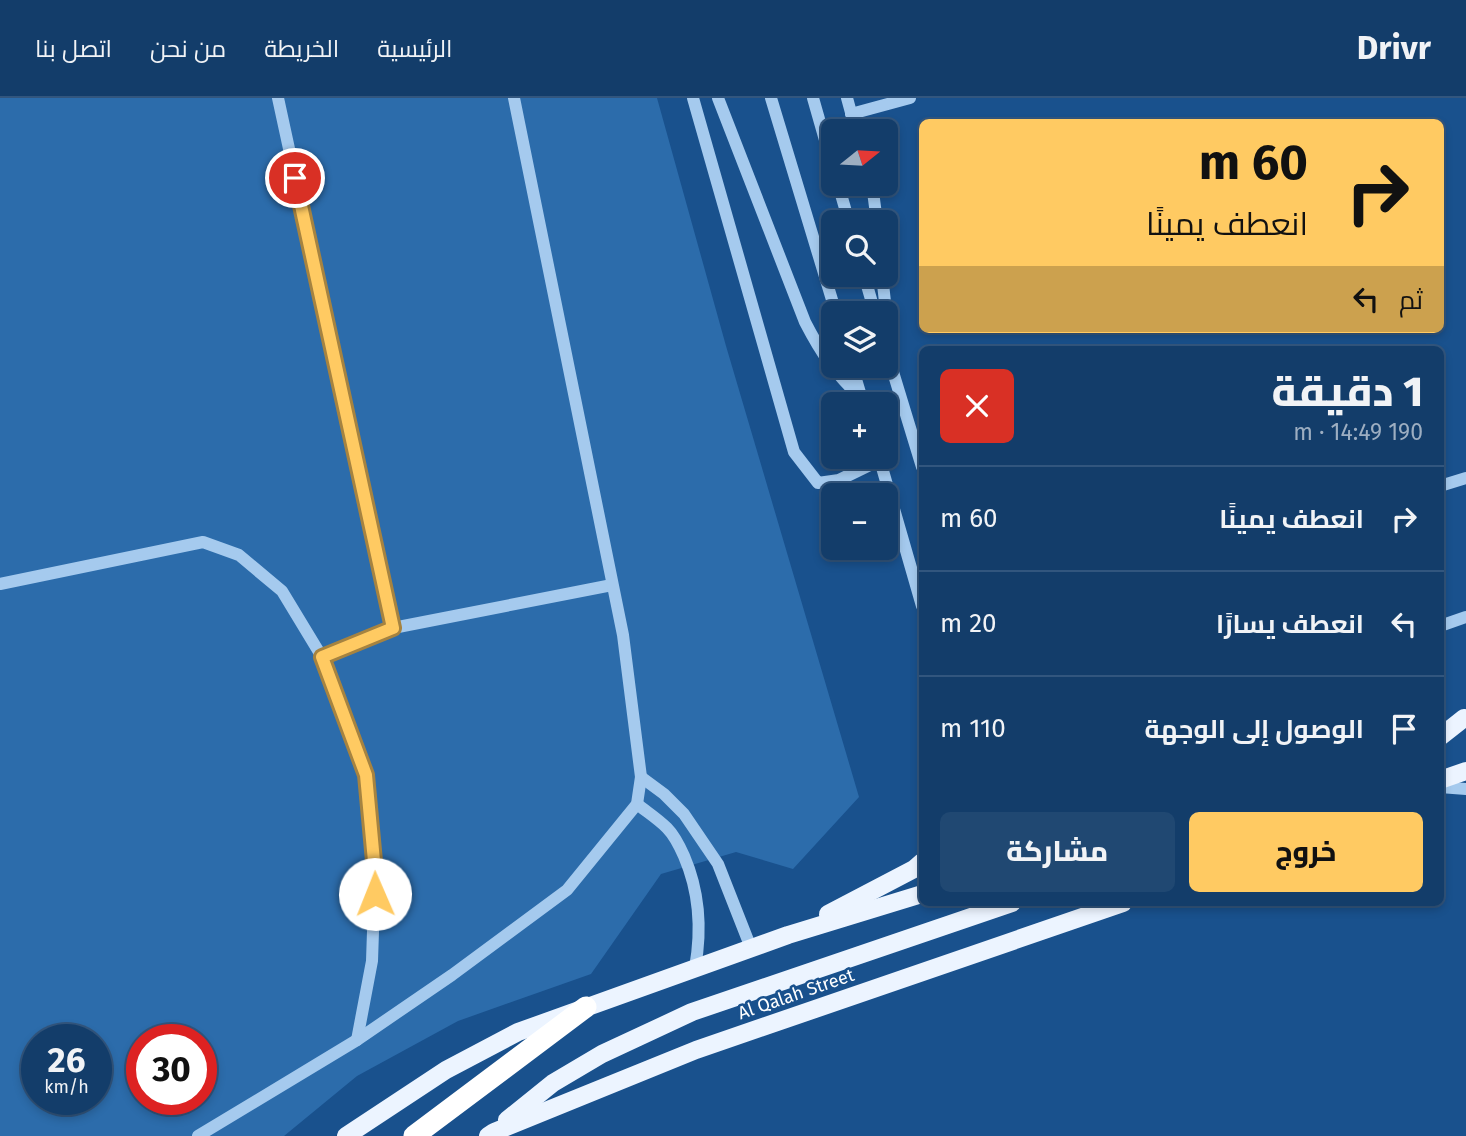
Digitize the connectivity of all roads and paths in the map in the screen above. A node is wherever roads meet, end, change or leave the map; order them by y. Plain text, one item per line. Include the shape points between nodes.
1 (278, 98) edge
2 (514, 98) edge
3 (693, 98) edge
4 (718, 98) edge
5 (771, 98) edge
6 (813, 98) edge
7 (846, 98) edge
8 (910, 98) edge
9 (851, 114) junction
10 (852, 119) edge
11 (821, 126) edge
12 (832, 301) edge
13 (894, 378) edge
14 (853, 392) edge
15 (919, 457) edge
16 (860, 469) edge
17 (882, 469) edge
18 (1466, 478) edge
19 (1444, 485) edge
20 (0, 584) edge
21 (612, 585) junction
22 (919, 596) edge
23 (1466, 617) edge
24 (1444, 625) edge
25 (393, 628) junction
26 (322, 657) junction
27 (1444, 718) edge
28 (1465, 718) edge
29 (1444, 725) edge
30 (1444, 734) edge
31 (1466, 771) edge
32 (641, 777) junction
33 (1444, 779) edge
34 (1444, 787) edge
35 (1466, 789) edge
36 (637, 804) junction
37 (919, 865) edge
38 (919, 895) edge
39 (1003, 906) edge
40 (1115, 906) edge
41 (788, 935) junction
42 (751, 948) junction
43 (695, 968) junction
44 (586, 1007) junction
45 (357, 1040) junction
46 (491, 1134) edge
47 (198, 1136) edge
48 (346, 1136) edge
49 (414, 1136) edge

1 - 25 street
2 - 21 street
3 - 16 street via 794,452 818,483 839,480
4 - 14 street via 806,322 820,351
5 - 12 street
6 - 11 street
7 - 9 street
8 - 9 street
9 - 10 street
13 - 15 street
17 - 22 street
18 - 19 street
20 - 26 street via 203,542 239,555 282,591
21 - 25 street
21 - 32 street
23 - 24 street
25 - 26 street
26 - 45 street via 366,775 374,858 372,961
27 - 28 main road
28 - 29 main road
28 - 30 main road
31 - 33 main road
32 - 36 street
32 - 42 street via 684,814 718,864
34 - 35 street
36 - 43 street via 668,830 691,873 700,920
36 - 45 street via 567,890
37 - 41 main road
38 - 41 main road
39 - 46 main road via 692,1012 602,1054 553,1083
40 - 46 main road, Al Qalah Street via 696,1050
41 - 42 main road
42 - 43 main road
43 - 44 main road
44 - 48 main road via 518,1032 446,1070
44 - 49 highway
45 - 47 street

